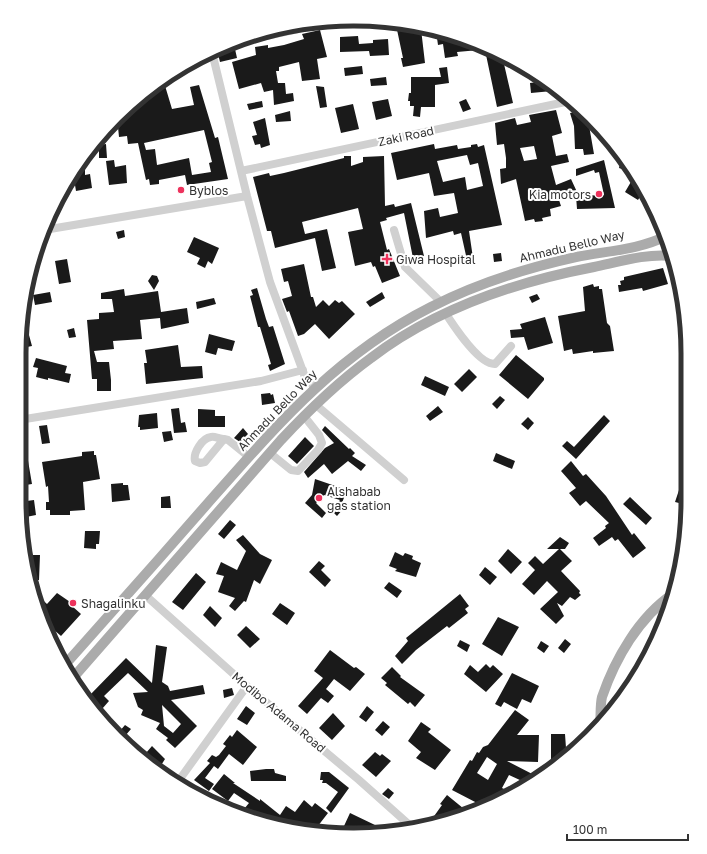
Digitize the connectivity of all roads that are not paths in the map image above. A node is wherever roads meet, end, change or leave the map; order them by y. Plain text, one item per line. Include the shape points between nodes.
1 (213, 58) edge
2 (563, 102) edge
3 (241, 170) junction
4 (247, 196) junction
5 (51, 229) edge
6 (394, 230) dead end
7 (660, 238) edge
8 (666, 256) edge
9 (440, 302) junction
10 (446, 314) junction
11 (511, 346) dead end
12 (303, 370) junction
13 (315, 388) junction
14 (316, 405) junction
15 (304, 416) junction
16 (26, 419) edge
17 (224, 439) dead end
18 (270, 453) junction
19 (249, 457) junction
20 (404, 480) dead end
21 (145, 595) junction
22 (666, 599) edge
23 (69, 662) edge
24 (76, 674) edge
25 (247, 686) junction
26 (601, 715) edge
27 (180, 778) edge
28 (408, 823) edge

1 - 3 street
2 - 3 street, Zaki Road
3 - 4 street
4 - 5 street
4 - 12 street via 270,282
6 - 9 street via 405,267
7 - 9 main road, Ahmadu Bello Way via 503,276
8 - 10 main road, Ahmadu Bello Way via 651,256 561,273 520,284
9 - 13 main road, Ahmadu Bello Way via 361,350
10 - 11 street via 459,335 491,364 495,364
10 - 14 main road, Ahmadu Bello Way via 403,336 372,357
12 - 13 street via 305,377
12 - 16 street via 260,381
13 - 19 main road, Ahmadu Bello Way
14 - 15 main road, Ahmadu Bello Way
14 - 20 street
15 - 18 main road, Ahmadu Bello Way
15 - 18 street via 320,435 322,443 318,450 298,471 291,470
17 - 19 street
18 - 21 main road, Ahmadu Bello Way
19 - 23 main road, Ahmadu Bello Way
21 - 24 main road, Ahmadu Bello Way
21 - 25 street, Modibo Adama Road
22 - 26 main road via 658,604 626,644 602,698
25 - 27 street
25 - 28 street, Modibo Adama Road

